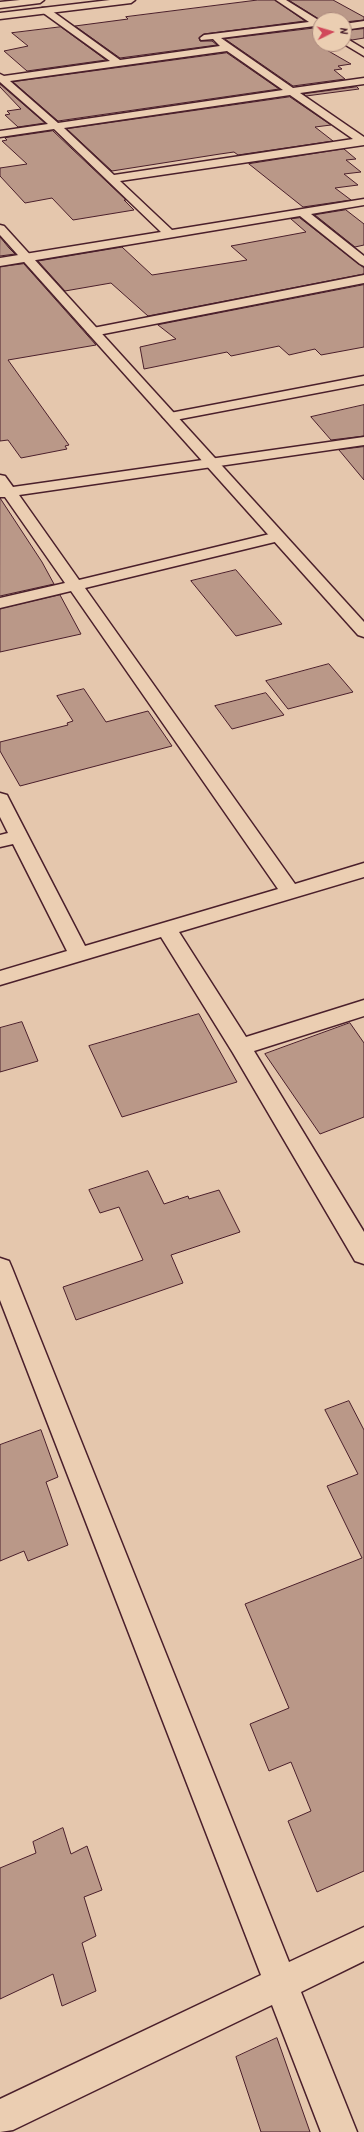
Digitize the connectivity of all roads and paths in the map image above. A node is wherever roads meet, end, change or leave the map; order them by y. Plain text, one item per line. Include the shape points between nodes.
1 (40, 0) edge
2 (131, 0) edge
3 (280, 0) edge
4 (120, 1) edge
5 (2, 3) edge
6 (45, 10) junction
7 (16, 14) junction
8 (0, 16) edge
9 (312, 20) edge
10 (364, 24) edge
11 (312, 25) edge
12 (352, 26) edge
13 (212, 37) junction
14 (196, 39) dead end
15 (352, 45) edge
16 (229, 48) junction
17 (115, 49) dead end
18 (102, 51) junction
19 (364, 53) edge
20 (118, 63) junction
21 (1, 78) edge
22 (364, 81) edge
23 (291, 92) junction
24 (56, 126) junction
25 (0, 134) edge
26 (363, 142) edge
27 (112, 179) junction
28 (364, 202) edge
29 (303, 212) junction
30 (1, 232) edge
31 (170, 234) junction
32 (27, 258) junction
33 (0, 262) edge
34 (364, 262) edge
35 (364, 280) edge
36 (93, 332) junction
37 (364, 380) edge
38 (170, 417) junction
39 (364, 441) edge
40 (212, 464) junction
41 (3, 488) edge
42 (278, 537) junction
43 (74, 586) junction
44 (0, 603) edge
45 (364, 632) edge
46 (0, 799) edge
47 (20, 836) junction
48 (0, 841) edge
49 (364, 870) edge
50 (291, 892) junction
51 (166, 928) junction
52 (79, 954) junction
53 (0, 978) edge
54 (364, 1008) edge
55 (241, 1047) junction
56 (364, 1254) edge
57 (0, 1268) edge
58 (364, 1944) edge
59 (280, 1982) junction
60 (0, 2117) edge
61 (339, 2132) edge

1 - 5 street
2 - 4 street
3 - 9 street
4 - 6 street
5 - 7 street
6 - 7 street
6 - 18 street
7 - 8 street
10 - 12 street
11 - 13 street
13 - 14 street
13 - 16 street
15 - 19 street
16 - 20 street
16 - 23 street
17 - 18 street
18 - 20 street
20 - 21 street
21 - 24 street
22 - 23 street
23 - 24 street
23 - 26 street
24 - 25 street
24 - 27 street
26 - 27 street
27 - 31 street
28 - 29 street
29 - 31 street
29 - 34 street
30 - 32 street
31 - 32 street
32 - 33 street
32 - 36 street
35 - 36 street
36 - 38 street
37 - 38 street
38 - 40 street
39 - 40 street
40 - 41 street
40 - 42 street
41 - 43 street
42 - 43 street
42 - 45 street
43 - 44 street
43 - 50 street
46 - 47 street
47 - 48 street
47 - 52 street
49 - 50 street
50 - 51 street
51 - 52 street
51 - 55 street
52 - 53 street
54 - 55 street
55 - 56 street
57 - 59 street
58 - 59 street
59 - 60 street
59 - 61 street

